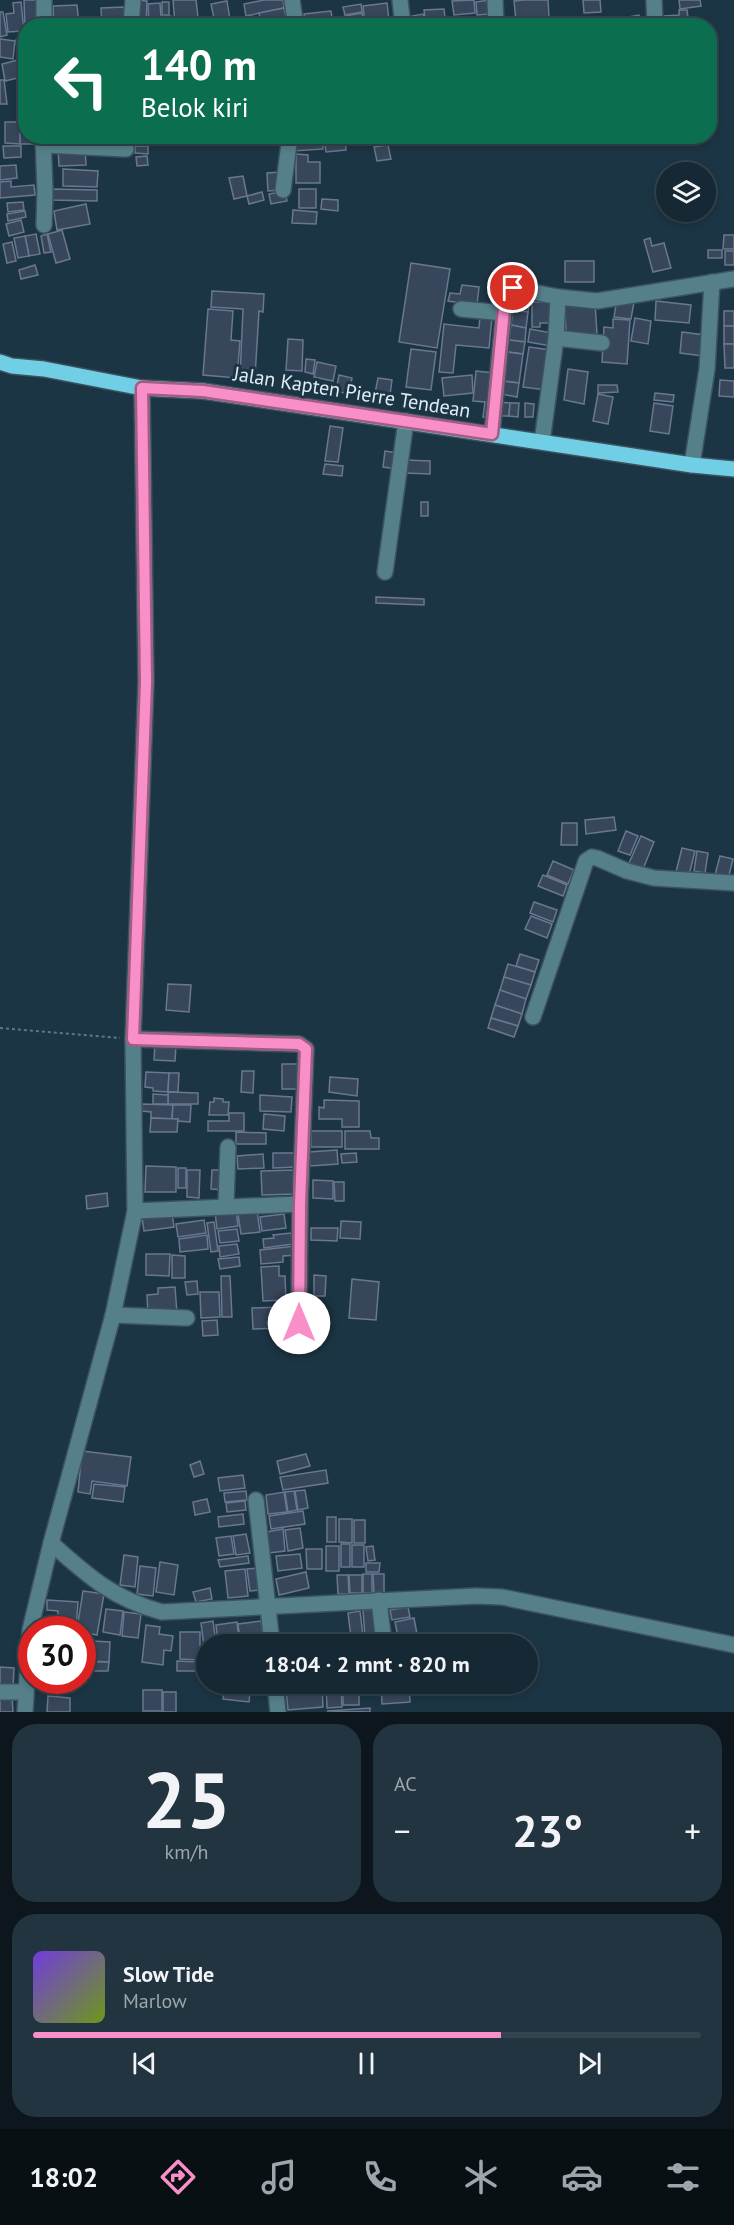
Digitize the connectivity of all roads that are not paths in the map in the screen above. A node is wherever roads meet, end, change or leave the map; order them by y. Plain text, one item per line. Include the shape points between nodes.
1 (44, 0) edge
2 (133, 0) edge
3 (292, 0) edge
4 (400, 0) edge
5 (495, 0) edge
6 (654, 0) edge
7 (44, 18) edge
8 (132, 18) edge
9 (295, 18) edge
10 (402, 18) edge
11 (496, 18) edge
12 (655, 18) edge
13 (43, 144) edge
14 (74, 144) edge
15 (289, 144) edge
16 (126, 149) dead end
17 (283, 190) dead end
18 (44, 225) dead end
19 (734, 279) edge
20 (712, 282) junction
21 (558, 297) junction
22 (461, 309) dead end
23 (504, 313) junction
24 (556, 338) junction
25 (602, 343) dead end
26 (0, 362) edge
27 (142, 388) junction
28 (406, 421) junction
29 (492, 434) junction
30 (542, 442) junction
31 (692, 465) junction
32 (734, 469) edge
33 (385, 572) dead end
34 (734, 883) edge
35 (533, 1017) dead end
36 (133, 1039) junction
37 (228, 1148) dead end
38 (300, 1204) junction
39 (226, 1206) junction
40 (135, 1211) junction
41 (112, 1315) junction
42 (187, 1318) dead end
43 (299, 1323) dead end
44 (256, 1500) dead end
45 (51, 1543) junction
46 (379, 1600) junction
47 (268, 1607) junction
48 (33, 1616) edge
49 (271, 1634) edge
50 (383, 1634) edge
51 (734, 1645) edge
52 (0, 1692) edge
53 (18, 1692) edge
54 (26, 1694) edge
55 (276, 1694) edge
56 (26, 1712) edge
57 (278, 1712) edge

1 - 7 street
2 - 8 street
3 - 9 street
4 - 10 street
5 - 11 street
6 - 12 street
13 - 18 street
14 - 16 street
15 - 17 street
19 - 20 street
20 - 21 street via 597,301
20 - 31 street via 707,369
21 - 23 street via 513,288 506,294
21 - 24 street
22 - 23 street
23 - 29 street
24 - 25 street
24 - 30 street
26 - 27 main road, Jalan Kapten Pierre Tendean
27 - 28 main road, Jalan Kapten Pierre Tendean via 203,391
27 - 36 street via 146,682
28 - 29 main road, Jalan Kapten Pierre Tendean
28 - 33 street
29 - 30 main road, Jalan Kapten Pierre Tendean
30 - 31 main road, Jalan Kapten Pierre Tendean
31 - 32 main road, Jalan Kapten Pierre Tendean
34 - 35 street via 654,878 592,857 586,861
36 - 38 street via 302,1045 307,1054
36 - 40 street
37 - 39 street
38 - 39 street
38 - 43 street
39 - 40 street
40 - 41 street
41 - 42 street
41 - 45 street
44 - 47 street
45 - 47 street via 95,1582 144,1607 181,1612
45 - 48 street
46 - 47 street
46 - 50 street
46 - 51 street via 502,1598
47 - 49 street
52 - 53 street
54 - 56 street
55 - 57 street

